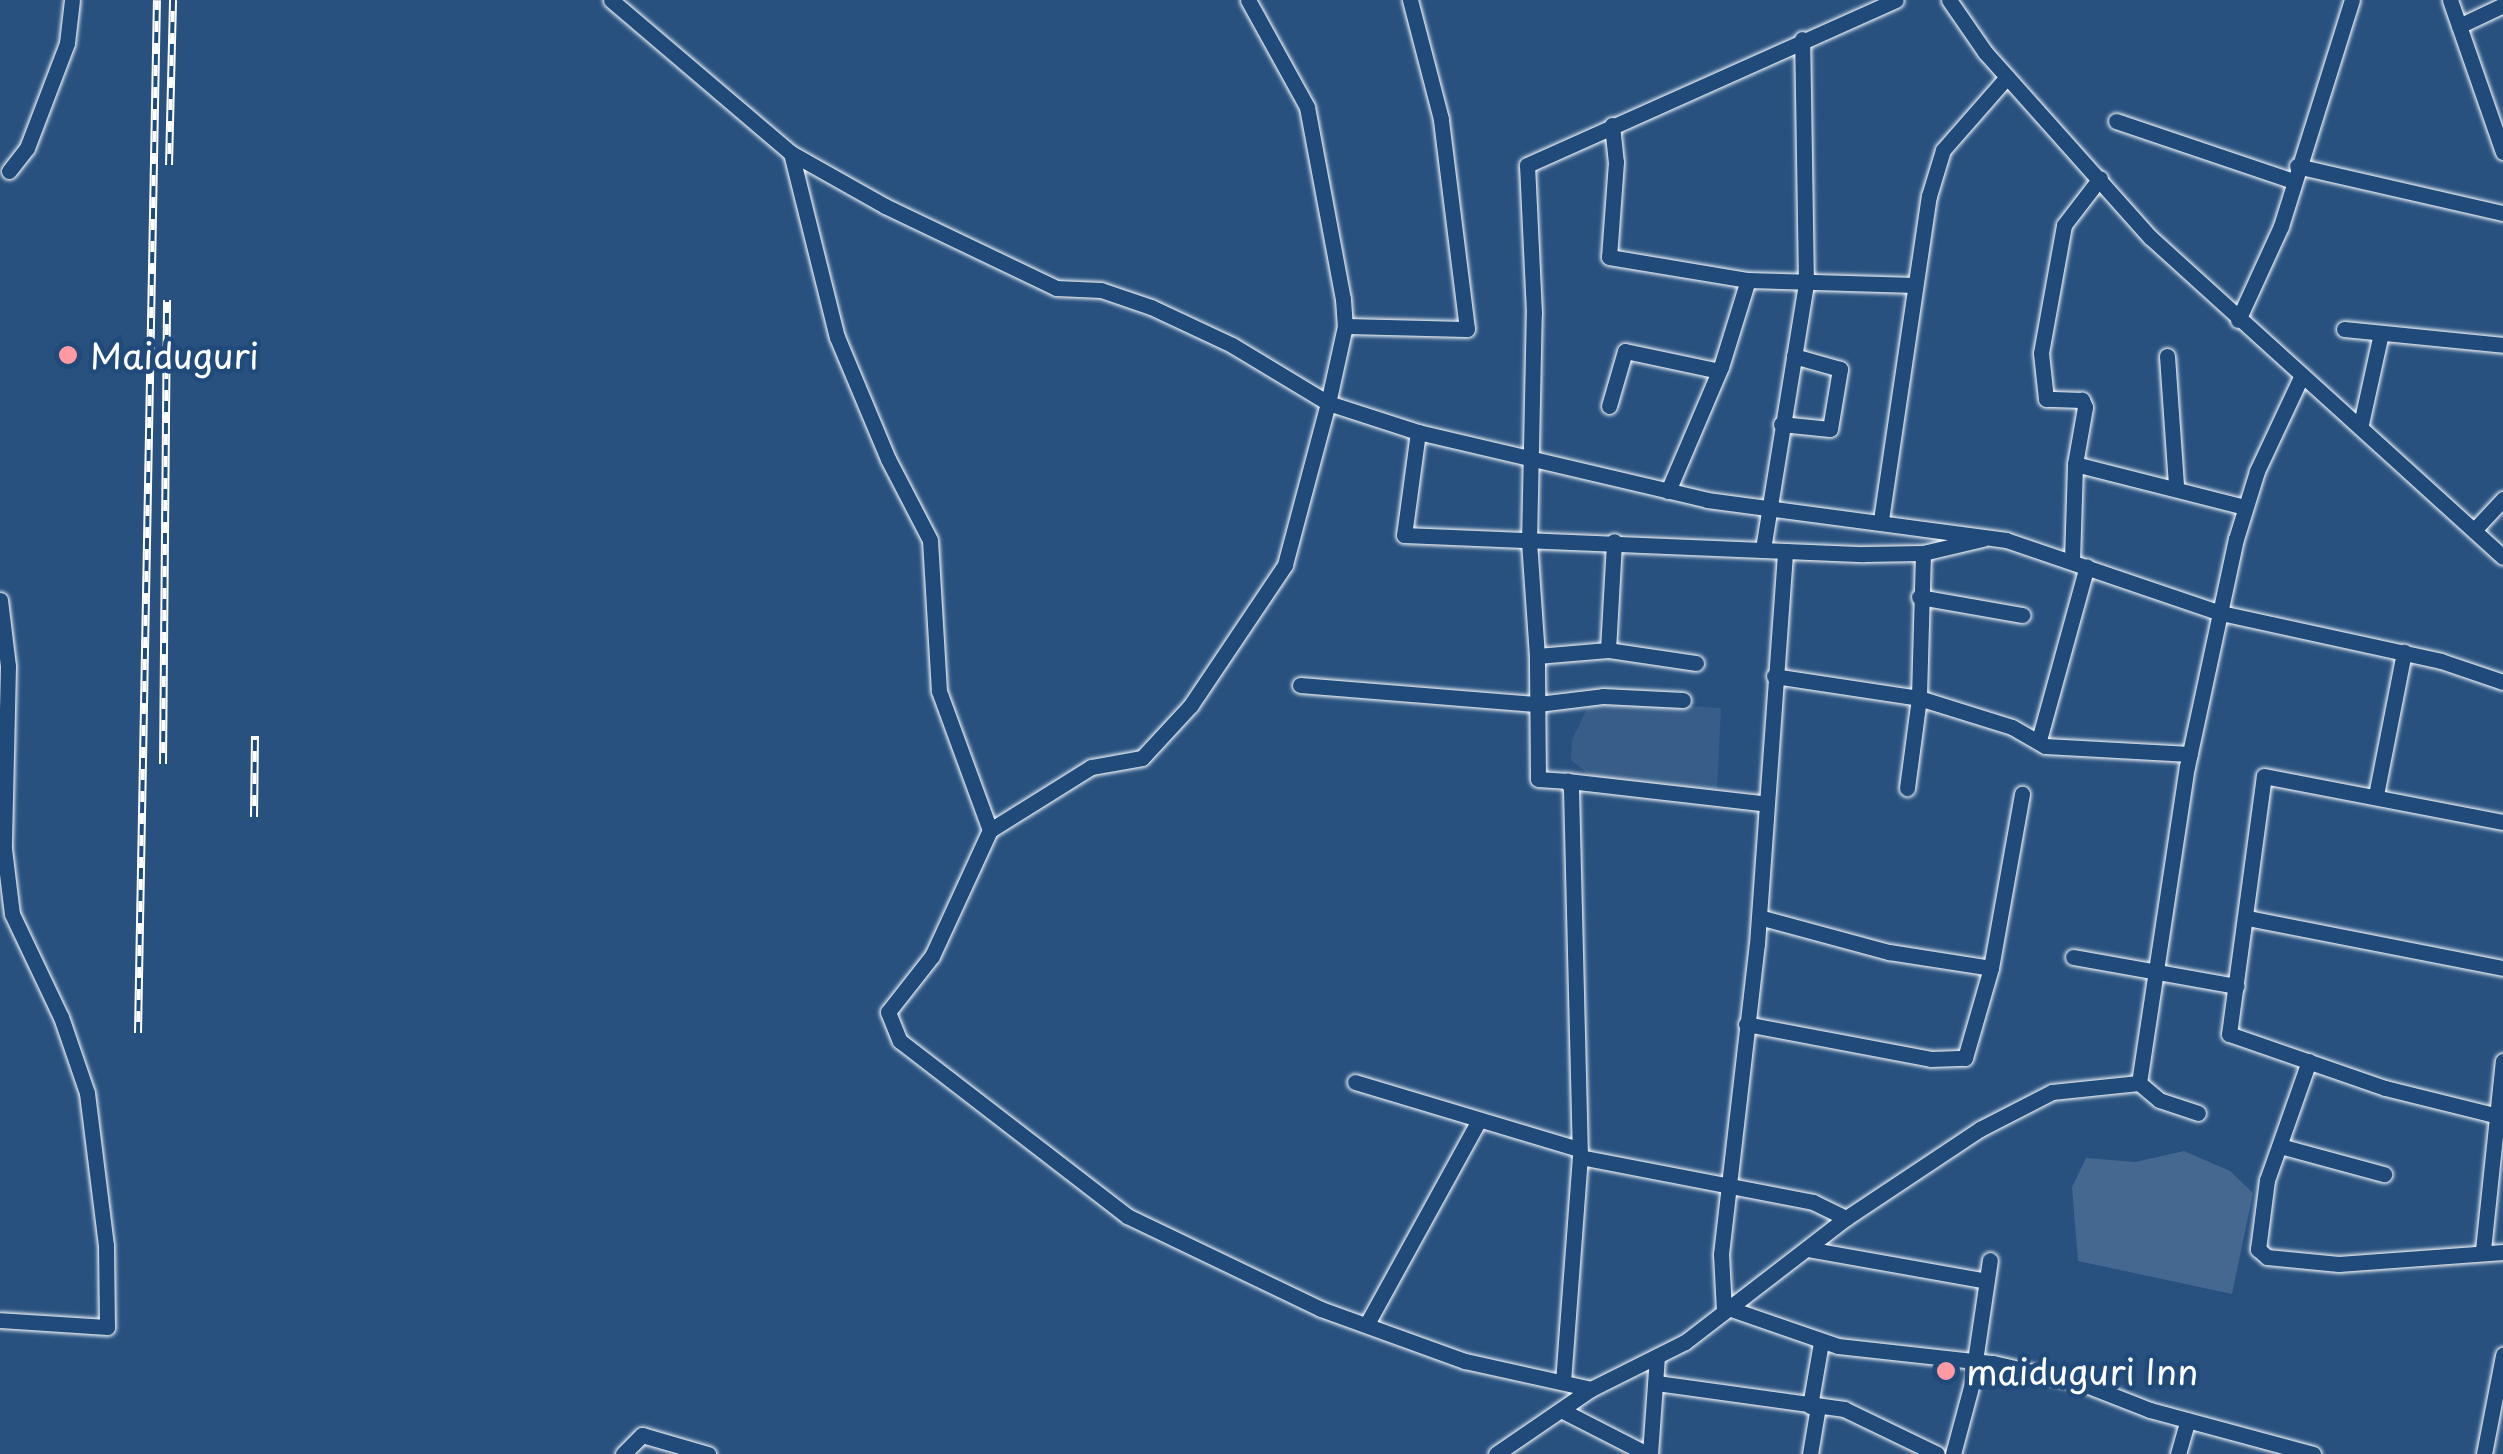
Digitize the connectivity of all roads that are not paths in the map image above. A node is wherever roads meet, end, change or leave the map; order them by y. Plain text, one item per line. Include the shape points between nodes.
1 (72, 0) edge
2 (610, 0) edge
3 (1248, 0) edge
4 (1410, 0) edge
5 (1896, 0) edge
6 (1949, 0) edge
7 (2352, 0) edge
8 (2450, 0) edge
9 (2503, 6) edge
10 (2458, 26) junction
11 (1802, 40) junction
12 (2007, 77) junction
13 (2116, 121) dead end
14 (1612, 125) junction
15 (2500, 132) edge
16 (2503, 152) edge
17 (791, 153) junction
18 (10, 171) dead end
19 (2295, 174) junction
20 (2100, 178) junction
21 (2503, 214) edge
22 (1748, 280) junction
23 (1806, 284) junction
24 (1915, 285) junction
25 (2238, 320) junction
26 (1345, 326) junction
27 (2344, 329) dead end
28 (2380, 333) junction
29 (2503, 346) edge
30 (1794, 356) junction
31 (2167, 356) dead end
32 (1719, 371) junction
33 (2302, 374) junction
34 (1328, 403) junction
35 (1609, 406) dead end
36 (1781, 424) junction
37 (2361, 424) junction
38 (1418, 432) junction
39 (1532, 458) junction
40 (2075, 464) junction
41 (2176, 486) junction
42 (1668, 490) junction
43 (2503, 499) edge
44 (2245, 507) junction
45 (1767, 508) junction
46 (1881, 520) junction
47 (2476, 528) junction
48 (1989, 537) junction
49 (1614, 540) junction
50 (1529, 542) junction
51 (1763, 549) junction
52 (1785, 553) junction
53 (1923, 553) junction
54 (2503, 557) edge
55 (2080, 563) junction
56 (1919, 597) junction
57 (0, 600) edge
58 (2220, 613) junction
59 (2022, 615) dead end
60 (1608, 650) junction
61 (2404, 652) junction
62 (1537, 656) junction
63 (1696, 662) dead end
64 (1774, 676) junction
65 (2503, 682) edge
66 (1300, 685) dead end
67 (1919, 698) junction
68 (1683, 700) dead end
69 (1538, 704) junction
70 (2039, 740) junction
71 (2190, 754) junction
72 (1568, 781) junction
73 (1907, 788) dead end
74 (2022, 794) dead end
75 (2376, 795) junction
76 (1762, 803) junction
77 (2503, 822) edge
78 (990, 830) junction
79 (1758, 917) junction
80 (2248, 918) junction
81 (2073, 957) dead end
82 (1991, 968) junction
83 (2503, 968) edge
84 (2155, 972) junction
85 (2236, 986) junction
86 (1746, 1024) junction
87 (2310, 1061) junction
88 (2503, 1061) edge
89 (1355, 1082) dead end
90 (2139, 1083) junction
91 (2198, 1114) dead end
92 (2498, 1116) junction
93 (1478, 1122) junction
94 (2280, 1146) junction
95 (1579, 1153) junction
96 (2384, 1174) dead end
97 (1727, 1186) junction
98 (1846, 1218) junction
99 (1807, 1249) junction
100 (2483, 1250) junction
101 (2503, 1252) edge
102 (1990, 1260) dead end
103 (1986, 1280) junction
104 (1726, 1309) junction
105 (0, 1320) edge
106 (1368, 1322) junction
107 (1821, 1342) junction
108 (2503, 1355) edge
109 (1657, 1356) junction
110 (1977, 1361) junction
111 (1564, 1382) junction
112 (1657, 1383) junction
113 (1591, 1389) junction
114 (1814, 1406) junction
115 (1561, 1410) junction
116 (2188, 1420) junction
117 (623, 1454) edge
118 (708, 1454) edge
119 (1496, 1454) edge
120 (1648, 1454) edge
121 (1810, 1454) edge
122 (1937, 1454) edge
123 (1952, 1454) edge
124 (2178, 1454) edge
125 (2313, 1454) edge
126 (2484, 1454) edge

1 - 18 street via 67,43 27,148
2 - 17 street
3 - 26 street via 1307,107 1326,179
4 - 26 street via 1441,120 1466,329
5 - 11 street
6 - 12 street
7 - 19 street
8 - 10 street
9 - 10 street
10 - 15 street
11 - 14 street
11 - 23 street
12 - 20 street
12 - 24 street via 1943,150
13 - 19 street
14 - 22 street via 1616,162 1608,257
14 - 39 street via 1528,166
15 - 16 street
17 - 34 street via 958,244 1056,288 1101,290 1151,307 1232,345
17 - 78 street via 837,337 930,540 938,691
19 - 21 street
19 - 25 street
20 - 25 street
20 - 40 street via 2064,225 2041,353 2046,398 2082,400 2086,407
22 - 23 street
22 - 32 street
23 - 24 street
23 - 30 street
24 - 46 street
25 - 33 street
26 - 34 street
27 - 28 street
28 - 29 street
28 - 37 street
30 - 36 street
30 - 36 street via 1840,370 1830,429
31 - 41 street
32 - 35 street via 1625,351
32 - 42 street
33 - 37 street
33 - 44 street
34 - 38 street
34 - 78 street via 1285,565 1191,704 1142,758 1091,767
36 - 45 street
37 - 47 street
38 - 39 street
38 - 50 street via 1404,536
39 - 42 street
39 - 50 street
40 - 41 street
40 - 55 street
41 - 44 street
42 - 45 street
43 - 47 street
44 - 58 street
45 - 46 street
45 - 51 street
46 - 48 street
47 - 54 street
48 - 53 street
48 - 55 street
49 - 50 street
49 - 51 street
49 - 60 street
50 - 62 street
51 - 52 street
52 - 53 street
52 - 64 street
53 - 56 street
55 - 58 street
55 - 70 street
56 - 59 street
56 - 67 street
57 - 105 street via 8,666 4,849 12,914 88,1093 106,1245 107,1327
58 - 61 street
58 - 71 street
60 - 62 street
60 - 63 street
61 - 65 street
61 - 75 street
62 - 69 street
64 - 67 street
64 - 76 street
66 - 69 street
67 - 70 street
67 - 73 street
68 - 69 street via 1604,696
69 - 72 street via 1538,779
70 - 71 street via 2068,749
71 - 84 street
72 - 76 street
72 - 95 street
74 - 82 street
75 - 77 street
75 - 80 street via 2264,776
76 - 79 street
78 - 106 street via 932,956 888,1012 900,1041 1127,1216 1321,1309
79 - 82 street via 1889,952
79 - 86 street
80 - 83 street
80 - 85 street
81 - 84 street
82 - 86 street via 1970,1050 1956,1062
84 - 85 street
84 - 90 street
85 - 87 street via 2230,1036
86 - 97 street
87 - 92 street
87 - 94 street
88 - 92 street
89 - 93 street
90 - 91 street via 2159,1100
90 - 98 street via 2052,1092 1980,1129
92 - 100 street
93 - 95 street
93 - 106 street
94 - 96 street
94 - 100 street via 2258,1240 2267,1257 2409,1262
95 - 97 street
95 - 111 street
97 - 98 street via 1814,1202
97 - 104 street
98 - 99 street
99 - 103 street
99 - 104 street
100 - 101 street
102 - 103 street
103 - 110 street
104 - 107 street
104 - 109 street
106 - 111 street via 1465,1361
107 - 110 street
107 - 114 street
108 - 126 street
109 - 112 street
109 - 113 street
110 - 116 street via 2080,1383
110 - 123 street
111 - 113 street
112 - 114 street
112 - 120 street
113 - 115 street
114 - 121 street
114 - 122 street via 1844,1409
115 - 119 street
115 - 120 street
116 - 124 street
116 - 125 street
117 - 118 street via 642,1435

